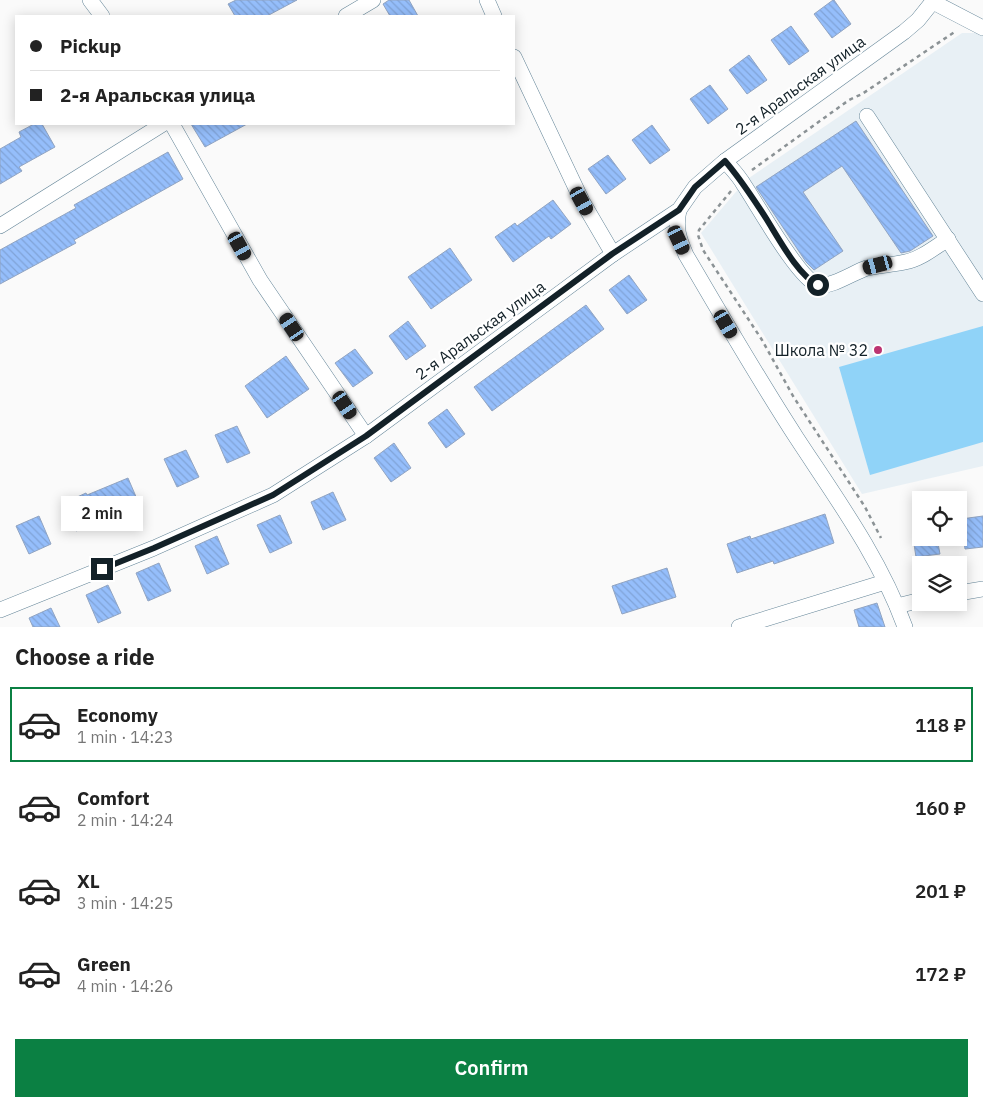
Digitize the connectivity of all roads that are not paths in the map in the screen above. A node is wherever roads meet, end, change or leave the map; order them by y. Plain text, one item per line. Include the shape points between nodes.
1 (90, 0) edge
2 (374, 0) edge
3 (486, 0) edge
4 (933, 1) edge
5 (101, 15) edge
6 (348, 15) edge
7 (494, 15) edge
8 (983, 28) edge
9 (515, 59) edge
10 (867, 116) dead end
11 (161, 125) edge
12 (173, 125) edge
13 (725, 161) junction
14 (679, 210) junction
15 (0, 226) edge
16 (948, 239) junction
17 (612, 254) junction
18 (983, 294) edge
19 (366, 436) junction
20 (885, 582) junction
21 (983, 589) edge
22 (967, 592) edge
23 (912, 602) edge
24 (897, 606) junction
25 (0, 610) edge
26 (739, 627) edge
27 (905, 627) edge

1 - 5 street
2 - 6 street
3 - 7 street
4 - 8 street
4 - 13 street, 2-я Аральская улица via 904,32
9 - 17 street via 582,201
10 - 16 street
11 - 15 street
12 - 19 street via 260,280
13 - 14 street, 2-я Аральская улица via 695,187
13 - 16 street via 741,179 798,267 818,285 827,285 872,267 906,262
14 - 17 street, 2-я Аральская улица
14 - 20 street via 676,228 686,255 757,376 850,518
16 - 18 street
17 - 19 street, 2-я Аральская улица
19 - 25 street, 2-я Аральская улица via 273,495 154,548
20 - 24 street
20 - 26 street
21 - 22 street
23 - 24 street
24 - 27 street

